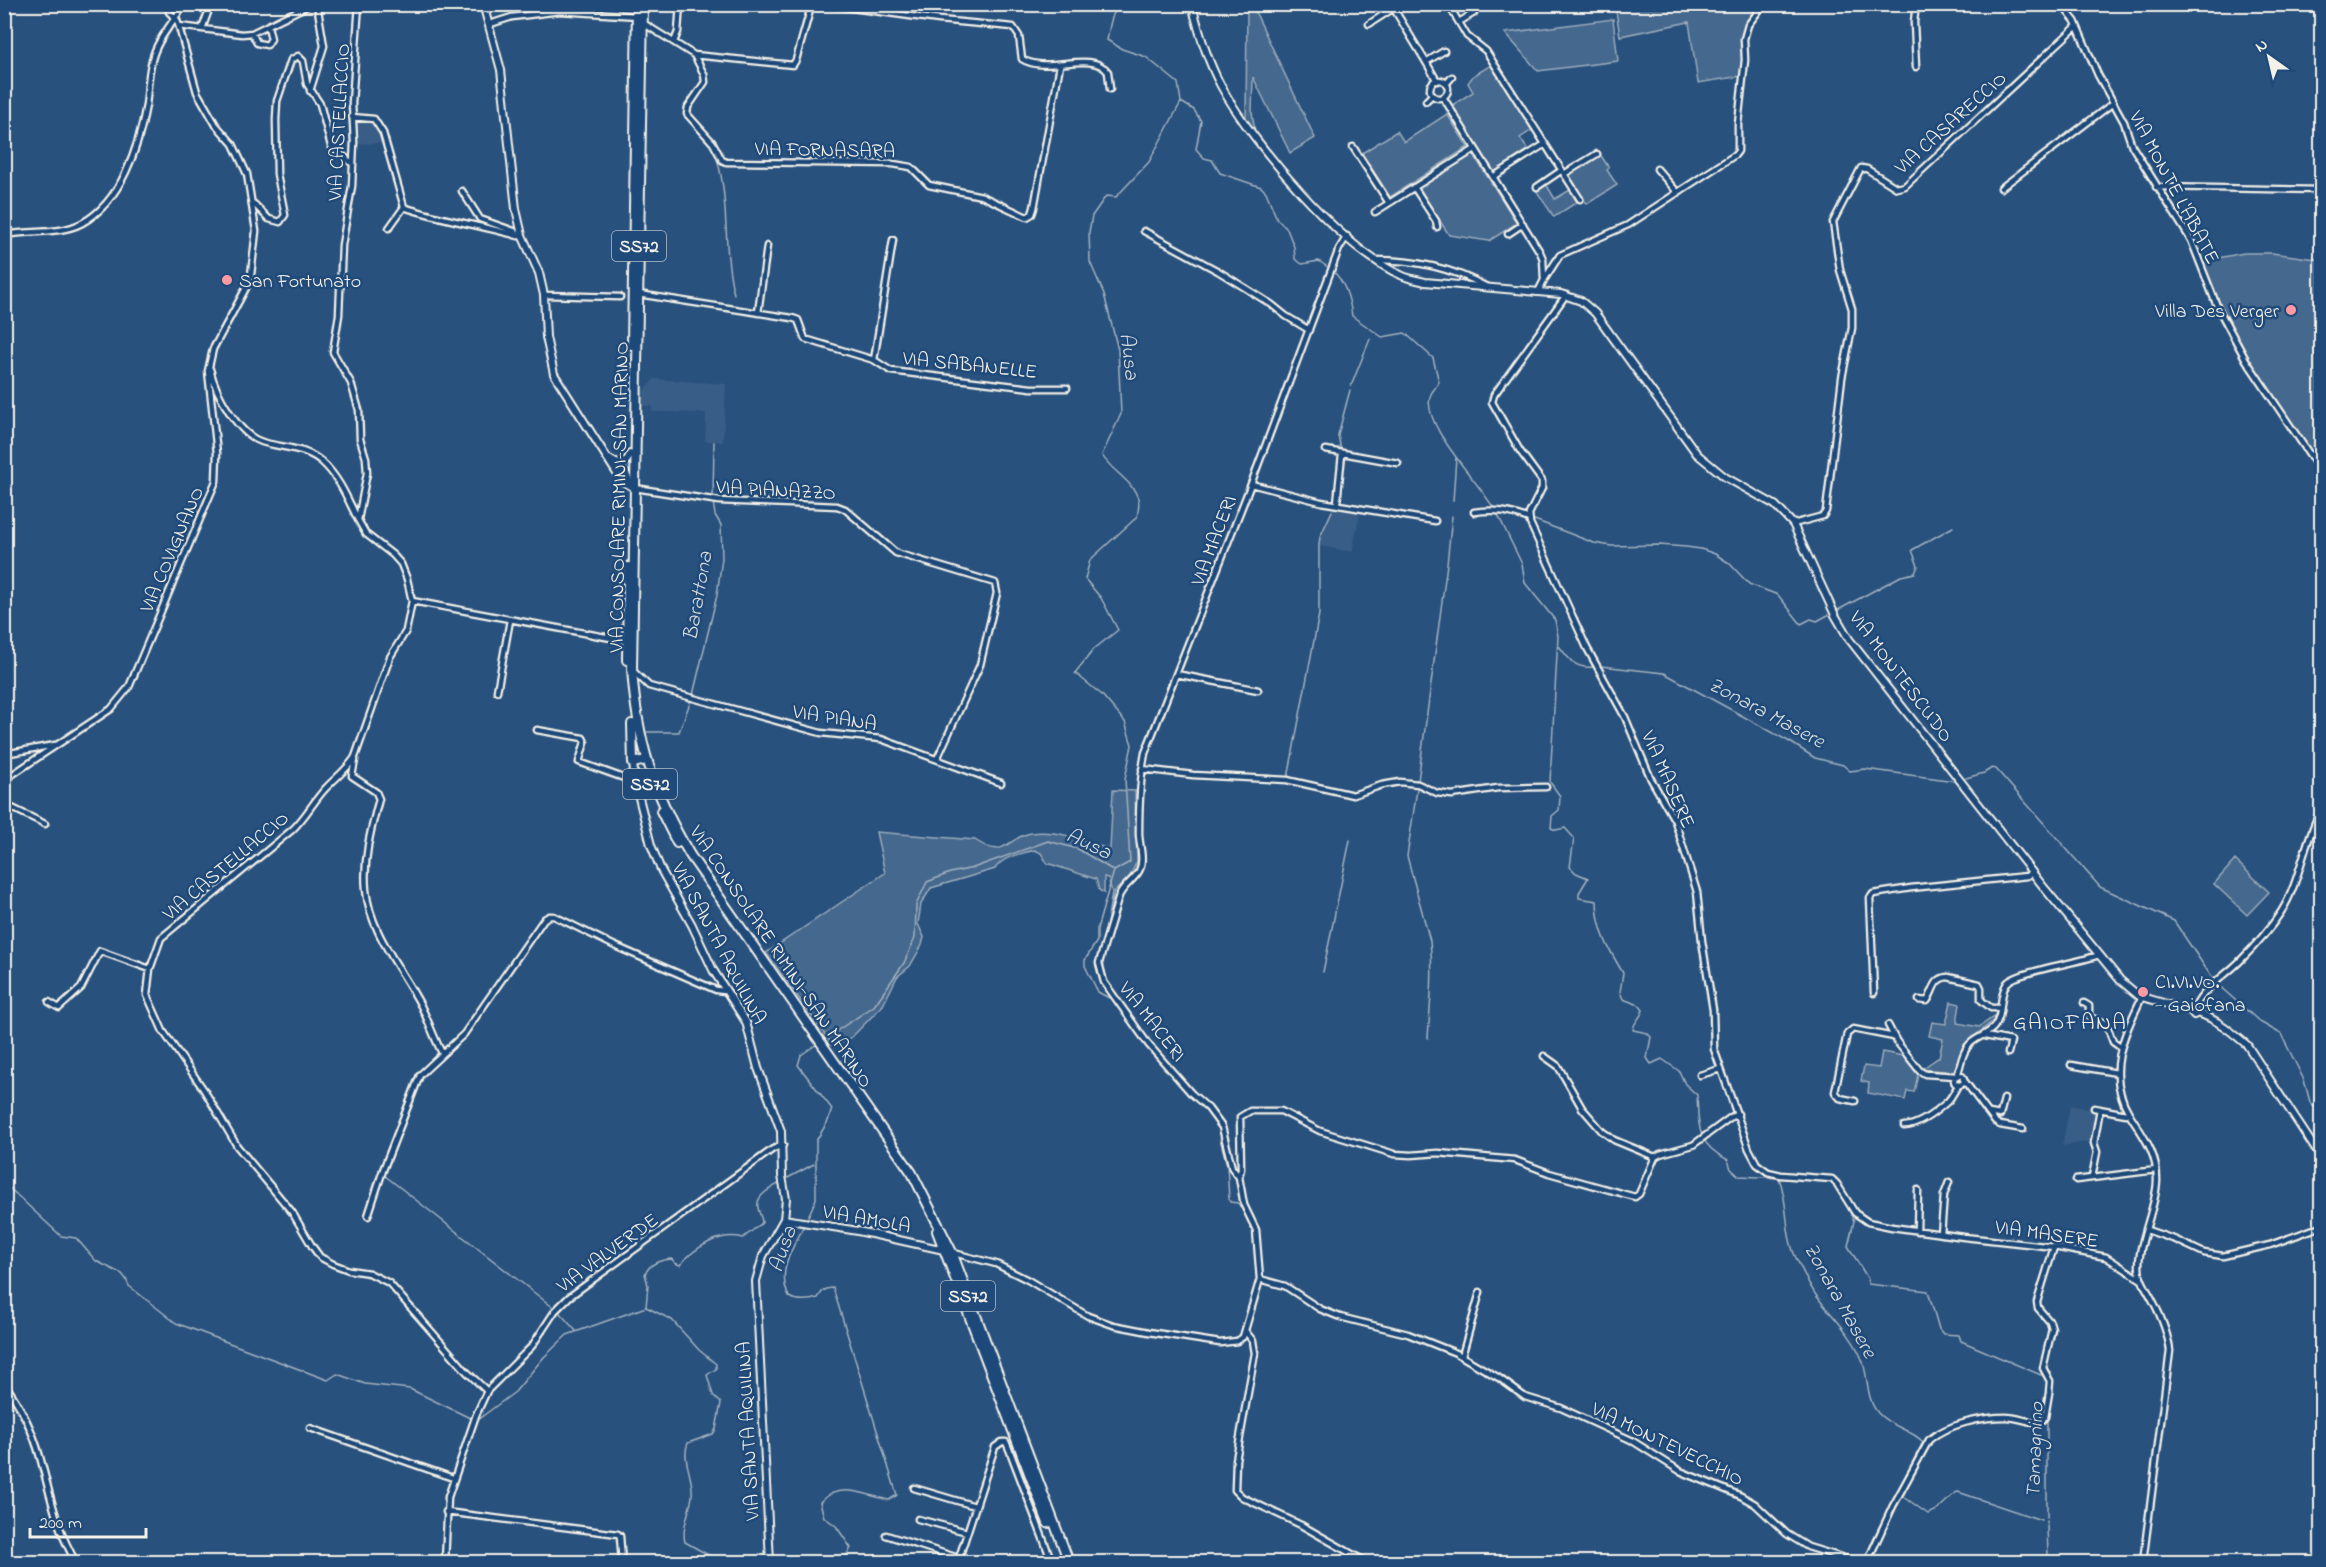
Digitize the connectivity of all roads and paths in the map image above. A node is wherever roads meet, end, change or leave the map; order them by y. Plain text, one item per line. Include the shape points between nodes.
1 (170, 4) edge
2 (184, 4) edge
3 (211, 4) edge
4 (311, 4) edge
5 (317, 4) edge
6 (358, 4) edge
7 (483, 4) edge
8 (547, 4) edge
9 (637, 4) edge
10 (643, 4) edge
11 (680, 4) edge
12 (814, 4) edge
13 (823, 4) edge
14 (1192, 4) edge
15 (1400, 4) edge
16 (1448, 4) edge
17 (1764, 4) edge
18 (1916, 4) edge
19 (2061, 4) edge
20 (841, 6) edge
21 (1392, 7) edge
22 (546, 13) junction
23 (1474, 13) dead end
24 (637, 15) junction
25 (175, 18) junction
26 (1459, 22) junction
27 (643, 23) junction
28 (490, 24) junction
29 (1369, 24) dead end
30 (179, 26) junction
31 (268, 26) junction
32 (2077, 26) junction
33 (202, 28) junction
34 (252, 33) junction
35 (674, 42) junction
36 (1444, 51) dead end
37 (694, 55) junction
38 (1426, 62) junction
39 (1060, 65) junction
40 (1916, 67) dead end
41 (1452, 77) dead end
42 (1437, 81) junction
43 (1446, 84) junction
44 (1110, 89) dead end
45 (310, 91) junction
46 (1432, 94) junction
47 (1443, 97) junction
48 (1426, 101) dead end
49 (2113, 104) junction
50 (352, 117) junction
51 (1545, 144) junction
52 (1353, 147) dead end
53 (1475, 149) junction
54 (1597, 154) dead end
55 (353, 165) junction
56 (1657, 169) dead end
57 (1563, 172) junction
58 (1493, 177) junction
59 (1414, 187) junction
60 (1536, 187) dead end
61 (2156, 187) junction
62 (2001, 188) dead end
63 (2322, 190) edge
64 (462, 191) dead end
65 (1678, 193) junction
66 (1580, 200) dead end
67 (1389, 203) junction
68 (254, 204) junction
69 (404, 207) junction
70 (1375, 212) dead end
71 (1523, 224) junction
72 (1437, 227) dead end
73 (389, 228) dead end
74 (1144, 231) dead end
75 (1508, 234) dead end
76 (4, 235) edge
77 (520, 236) junction
78 (1347, 236) junction
79 (893, 240) dead end
80 (767, 246) dead end
81 (1376, 260) junction
82 (1544, 280) junction
83 (1487, 288) junction
84 (1538, 292) junction
85 (638, 294) junction
86 (544, 295) junction
87 (1566, 295) junction
88 (621, 297) dead end
89 (758, 313) junction
90 (1309, 330) junction
91 (874, 360) junction
92 (209, 366) junction
93 (1067, 388) dead end
94 (1326, 450) dead end
95 (630, 454) junction
96 (1342, 454) junction
97 (607, 457) junction
98 (1398, 463) dead end
99 (615, 464) junction
100 (2322, 473) edge
101 (1251, 484) junction
102 (632, 485) junction
103 (1337, 503) junction
104 (1474, 512) dead end
105 (1529, 519) junction
106 (358, 520) junction
107 (1435, 521) dead end
108 (1793, 524) junction
109 (412, 601) junction
110 (510, 620) junction
111 (627, 641) junction
112 (632, 669) junction
113 (1176, 674) junction
114 (1258, 690) dead end
115 (497, 691) dead end
116 (537, 730) dead end
117 (57, 745) junction
118 (4, 754) edge
119 (355, 757) junction
120 (937, 759) junction
121 (637, 762) junction
122 (1142, 769) junction
123 (4, 780) edge
124 (635, 782) junction
125 (1001, 783) dead end
126 (1546, 787) dead end
127 (4, 804) edge
128 (2322, 808) edge
129 (45, 824) dead end
130 (2033, 873) junction
131 (2099, 955) junction
132 (150, 969) junction
133 (725, 991) junction
134 (1874, 993) dead end
135 (2142, 997) junction
136 (1919, 1000) dead end
137 (49, 1002) dead end
138 (2084, 1003) dead end
139 (2000, 1008) junction
140 (2195, 1010) junction
141 (1888, 1025) dead end
142 (1985, 1036) junction
143 (814, 1037) junction
144 (1894, 1037) junction
145 (2120, 1047) junction
146 (442, 1053) junction
147 (2008, 1053) dead end
148 (1544, 1056) dead end
149 (2071, 1065) dead end
150 (1720, 1069) junction
151 (2117, 1073) junction
152 (1700, 1075) dead end
153 (1957, 1079) junction
154 (2004, 1099) dead end
155 (1856, 1101) dead end
156 (2128, 1112) junction
157 (1989, 1113) junction
158 (1738, 1114) junction
159 (1904, 1126) dead end
160 (2023, 1129) dead end
161 (783, 1145) junction
162 (1655, 1157) junction
163 (2322, 1159) edge
164 (2156, 1170) junction
165 (1239, 1178) junction
166 (2092, 1178) junction
167 (2076, 1179) dead end
168 (1949, 1182) dead end
169 (1918, 1190) dead end
170 (368, 1216) dead end
171 (784, 1219) junction
172 (2322, 1226) edge
173 (2147, 1230) junction
174 (1917, 1231) junction
175 (1941, 1234) junction
176 (2054, 1246) junction
177 (948, 1251) junction
178 (1260, 1279) junction
179 (2142, 1280) junction
180 (1480, 1292) dead end
181 (1246, 1332) junction
182 (1462, 1356) junction
183 (4, 1383) edge
184 (487, 1391) junction
185 (310, 1428) dead end
186 (453, 1478) junction
187 (914, 1488) dead end
188 (975, 1506) junction
189 (446, 1512) junction
190 (918, 1519) dead end
191 (967, 1533) junction
192 (886, 1535) dead end
193 (959, 1558) junction
194 (77, 1562) edge
195 (445, 1563) edge
196 (622, 1563) edge
197 (770, 1563) edge
198 (970, 1563) edge
199 (1052, 1563) edge
200 (1063, 1563) edge
201 (1069, 1563) edge
202 (1366, 1563) edge
203 (1857, 1563) edge
204 (1867, 1563) edge
205 (2143, 1563) edge

1 - 25 street, VIA COVIGNANO via 169,12
2 - 25 street
3 - 33 street
4 - 31 street
5 - 45 street via 324,46
6 - 50 street, VIA CASTELLACCIO
7 - 28 street
8 - 22 street
9 - 24 main road, VIA CONSOLARE RIMINI-SAN MARINO / SS72
10 - 27 main road, VIA CONSOLARE RIMINI-SAN MARINO / SS72
11 - 35 street
12 - 37 street via 793,65
13 - 20 street
14 - 78 street, VIA MONTESCUDO via 1201,43 1241,119 1303,194
15 - 21 street
16 - 26 street
17 - 65 street via 1748,25 1744,39 1738,151
18 - 40 street
19 - 32 street, VIA MONTE L'ABATE
20 - 39 street via 1013,27 1019,36 1023,59
21 - 29 street
21 - 38 street
22 - 24 street
22 - 28 street
23 - 26 street
24 - 27 street
24 - 95 main road, VIA CONSOLARE RIMINI-SAN MARINO / SS72
25 - 30 street, VIA COVIGNANO
25 - 76 street via 156,47 142,126 127,170 114,191 94,214 76,225
26 - 51 street via 1471,40 1483,46
27 - 35 street
27 - 85 main road, VIA CONSOLARE RIMINI-SAN MARINO / SS72
28 - 77 street via 501,70
30 - 33 street
30 - 68 street, VIA COVIGNANO via 197,92 241,158
31 - 34 street
31 - 34 street via 272,39 267,45 257,44
32 - 49 street, VIA MONTE L'ABATE
32 - 108 street, VIA CASARECCIO via 1905,186 1897,188 1867,169 1860,170 1833,222 1840,270 1852,309 1852,328 1826,511 1823,516
33 - 34 street
35 - 37 street
36 - 38 street
37 - 39 street, VIA FORNASARA via 705,82 687,114 726,162 911,167 929,185 982,196 1027,217 1034,208
38 - 42 street
39 - 44 street via 1099,63 1108,72
41 - 43 street
42 - 43 street
42 - 46 street via 1431,88
43 - 47 street
45 - 55 street via 320,104 331,146
45 - 68 street via 303,61 294,57 277,101 277,174 285,215 280,222 274,221
46 - 47 street
46 - 48 street
47 - 53 street
49 - 61 street, VIA MONTE L'ABATE
49 - 62 street
50 - 55 street, VIA CASTELLACCIO
50 - 69 street via 370,117 378,122
51 - 57 street
51 - 58 street
52 - 67 street
53 - 58 street
53 - 59 street
54 - 57 street
55 - 106 street, VIA CASTELLACCIO via 333,352 351,384 359,410 367,473
56 - 65 street
57 - 60 street
57 - 66 street
58 - 71 street
59 - 67 street
59 - 72 street
61 - 63 street
61 - 100 street, VIA MONTE L'ABATE via 2191,240 2217,306 2246,360
64 - 77 street via 480,219
65 - 82 street via 1610,235 1560,255
67 - 70 street
68 - 92 street, VIA COVIGNANO via 256,231 251,274 213,349
69 - 73 street
69 - 77 street
71 - 75 street
71 - 82 street via 1543,259
74 - 90 street via 1236,282
77 - 86 street via 539,273
78 - 81 street, VIA MONTESCUDO
78 - 90 street, VIA MACERI
79 - 91 street, VIA SABANELLE
80 - 89 street
81 - 83 street, VIA MONTESCUDO via 1438,267
81 - 83 street, VIA MONTESCUDO via 1411,279
82 - 84 street
83 - 84 street, VIA MONTESCUDO
84 - 87 street, VIA MONTESCUDO
85 - 89 street, VIA SABANELLE
85 - 102 main road, VIA CONSOLARE RIMINI-SAN MARINO / SS72
86 - 88 street
86 - 97 street via 546,337 554,374
87 - 105 street via 1492,402 1542,481
87 - 108 street, VIA MONTESCUDO via 1595,313 1696,454 1725,477 1775,506
89 - 91 street, VIA SABANELLE via 798,320 805,339
90 - 101 street, VIA MACERI
91 - 93 street, VIA SABANELLE via 891,370 1031,388
92 - 106 street, VIA CASTELLACCIO via 214,384 238,425 260,441 291,447 321,461 344,492
92 - 117 street, VIA COVIGNANO via 218,467 206,508 129,687 111,709
94 - 96 street
95 - 99 street via 626,462
95 - 102 main road, VIA CONSOLARE RIMINI-SAN MARINO / SS72
96 - 98 street
96 - 103 street
97 - 99 street
97 - 102 street via 622,481
99 - 102 street
101 - 103 street, VIA MACERI
101 - 113 street, VIA MACERI
102 - 111 main road, VIA CONSOLARE RIMINI-SAN MARINO / SS72
102 - 112 main road, VIA CONSOLARE RIMINI-SAN MARINO / SS72
102 - 120 street, VIA PIANAZZO via 719,501 837,506 896,553 995,583 997,593 980,665
103 - 107 street, VIA MACERI
104 - 105 street via 1498,509
105 - 150 street, VIA MASERE via 1587,648 1675,821 1697,892 1713,1010 1714,1049
106 - 109 street, VIA CASTELLACCIO via 366,534 401,564
108 - 130 street, VIA MONTESCUDO via 1849,639
109 - 110 street, VIA CONSOLARE RIMINI-SAN MARINO
109 - 119 street, VIA CASTELLACCIO via 406,631 390,657
110 - 111 street, VIA CONSOLARE RIMINI-SAN MARINO
110 - 115 street
111 - 121 main road, VIA CONSOLARE RIMINI-SAN MARINO / SS72
112 - 120 street, VIA PIANA via 649,686 659,689 821,733 881,739
112 - 143 main road, VIA CONSOLARE RIMINI-SAN MARINO / SS72 via 645,757 671,822
113 - 114 street
113 - 122 street, VIA MACERI
116 - 124 street via 584,739 579,762
117 - 118 street
117 - 123 street, VIA COVIGNANO
119 - 132 street, VIA CASTELLACCIO via 292,831 161,938
119 - 146 street via 352,776 376,792 379,799 367,845 369,908
120 - 125 street, VIA PIANA
121 - 124 street, VIA SANTA AQUILINA
121 - 143 main road, VIA CONSOLARE RIMINI-SAN MARINO / SS72 via 685,856
122 - 126 street via 1287,780 1353,795 1400,782 1452,795 1498,788
122 - 165 street, VIA MACERI via 1142,861 1140,870 1119,896 1101,951 1100,972 1113,998 1148,1044 1216,1117 1232,1168
124 - 133 street, VIA SANTA AQUILINA via 661,870
127 - 129 street
128 - 140 street via 2280,913 2240,961 2203,994
130 - 131 street, VIA MONTESCUDO
130 - 134 street via 1873,894 1870,898
131 - 135 street, VIA MONTESCUDO via 2127,987
131 - 139 street via 2013,978 2005,987
132 - 137 street via 100,951 81,988 59,1008
132 - 184 street, VIA CASTELLACCIO via 147,994 163,1031 237,1146 292,1212 320,1257 390,1282
133 - 146 street via 549,916 464,1034
133 - 161 street, VIA SANTA AQUILINA via 750,1033
135 - 140 street, VIA MONTESCUDO
135 - 145 street
136 - 139 street via 1927,1001 1933,987 1948,976 1979,984 1981,1000 1991,1008
138 - 145 street via 2090,1006 2089,1017 2106,1023 2113,1042
139 - 142 street via 1997,1022
140 - 163 street, VIA MONTESCUDO via 2220,1023 2247,1045
141 - 144 street
142 - 147 street via 2011,1041
142 - 153 street via 1966,1048
143 - 177 main road, VIA CONSOLARE RIMINI-SAN MARINO / SS72 via 912,1173
144 - 153 street via 1920,1071
144 - 155 street via 1853,1029 1847,1034 1835,1092 1840,1098
145 - 151 street
146 - 170 street via 420,1075
148 - 162 street via 1558,1066 1582,1108 1602,1131
149 - 151 street
150 - 152 street
150 - 158 street, VIA MASERE
151 - 156 street
153 - 157 street via 1969,1085
153 - 159 street via 1950,1100 1914,1124
154 - 157 street via 2000,1115
156 - 164 street via 2149,1143
156 - 166 street via 2097,1108 2097,1152
157 - 160 street via 2000,1125
158 - 162 street via 1686,1149
158 - 174 street, VIA MASERE via 1749,1149 1763,1170 1832,1179 1862,1220
161 - 171 street, VIA SANTA AQUILINA
161 - 184 street, VIA VALVERDE via 558,1306 532,1346
162 - 165 street via 1639,1194 1631,1197 1515,1160 1438,1153 1402,1156 1320,1131 1281,1111 1267,1110 1250,1111 1240,1117
164 - 166 street
164 - 173 street
165 - 178 street, VIA MACERI via 1244,1205 1256,1230
166 - 167 street
168 - 175 street
169 - 174 street
171 - 177 street, VIA AMOLA
171 - 197 street, VIA SANTA AQUILINA via 763,1256 756,1281
172 - 173 street via 2270,1245 2223,1256 2204,1253
173 - 179 street via 2139,1266
174 - 175 street, VIA MASERE
175 - 176 street, VIA MASERE
176 - 179 street, VIA MASERE via 2106,1257
176 - 204 street via 2037,1302 2052,1329 2043,1368 2050,1381 2045,1417 2039,1423 2007,1417 1991,1419 1936,1434 1893,1506
177 - 181 street via 996,1264 1088,1316 1113,1325 1220,1343 1237,1341
177 - 200 main road, VIA CONSOLARE RIMINI-SAN MARINO / SS72
177 - 201 main road, VIA CONSOLARE RIMINI-SAN MARINO / SS72
178 - 181 street
178 - 182 street, VIA MONTEVECCHIO via 1284,1286 1340,1317 1408,1334
179 - 205 street via 2164,1323 2170,1351
180 - 182 street
181 - 202 street via 1255,1353 1236,1460 1235,1490
182 - 203 street, VIA MONTEVECCHIO via 1525,1397 1561,1408 1631,1440 1680,1471 1741,1496 1808,1547
183 - 194 street via 18,1402 36,1444 52,1506
184 - 186 street, VIA VALVERDE
185 - 186 street
186 - 189 street, VIA VALVERDE
187 - 188 street
188 - 191 street
188 - 199 street via 995,1447 1006,1443
189 - 195 street, VIA VALVERDE
189 - 196 street via 618,1534
190 - 191 street
191 - 193 street
192 - 193 street
193 - 198 street

